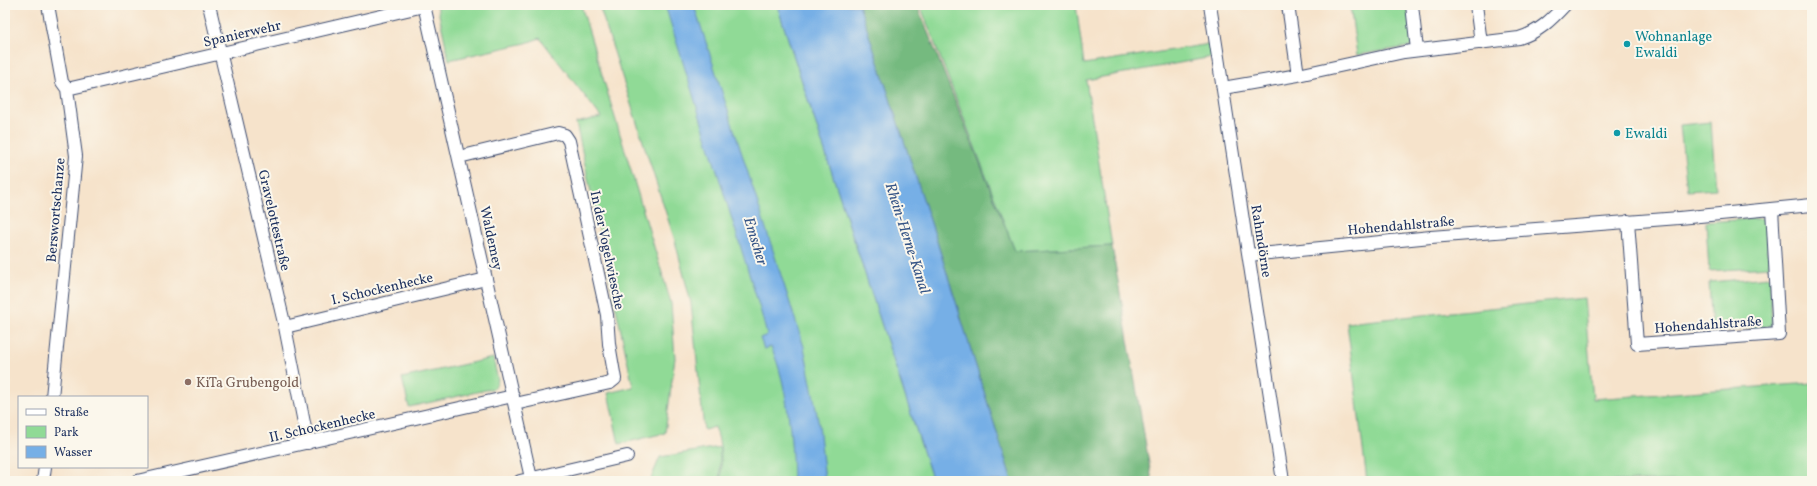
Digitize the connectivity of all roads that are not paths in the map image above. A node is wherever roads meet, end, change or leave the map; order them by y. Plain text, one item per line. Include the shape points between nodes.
1 (48, 5) edge
2 (209, 5) edge
3 (1210, 5) edge
4 (1288, 5) edge
5 (1412, 5) edge
6 (1476, 5) edge
7 (1565, 5) edge
8 (424, 6) edge
9 (1481, 43) junction
10 (1417, 50) junction
11 (220, 53) junction
12 (1298, 75) junction
13 (1223, 88) junction
14 (67, 89) junction
15 (459, 157) junction
16 (1812, 205) edge
17 (1772, 209) junction
18 (1628, 221) junction
19 (1249, 255) junction
20 (486, 279) junction
21 (285, 327) junction
22 (52, 396) edge
23 (514, 400) junction
24 (308, 444) junction
25 (628, 456) dead end
26 (45, 468) edge
27 (526, 479) edge
28 (43, 481) edge
29 (137, 481) edge
30 (1283, 481) edge

1 - 14 street, Berswortschanze via 62,82
2 - 11 street, Gravelottestraße
3 - 13 street, Rahmdörne
4 - 12 street
5 - 10 street
6 - 9 street
7 - 9 street via 1548,23 1532,34
8 - 11 street, Spanierwehr
8 - 15 street, Waldemey
9 - 10 street
10 - 12 street
11 - 14 street, Spanierwehr
11 - 21 street, Gravelottestraße
12 - 13 street
13 - 19 street, Rahmdörne
14 - 22 street, Berswortschanze via 76,156
15 - 20 street, Waldemey
15 - 23 street, In der Vogelwiesche via 558,133 565,135 571,148 607,315 615,379 610,383
16 - 17 street, Hohendahlstraße
17 - 18 street, Hohendahlstraße
17 - 18 street, Hohendahlstraße via 1779,334 1636,344
18 - 19 street, Hohendahlstraße
19 - 30 street, Rahmdörne
20 - 21 street, I. Schockenhecke
20 - 23 street, Waldemey
21 - 24 street, Gravelottestraße
23 - 24 street, II. Schockenhecke
23 - 27 street, Waldemey
24 - 29 street, II. Schockenhecke
25 - 27 street
26 - 28 street

